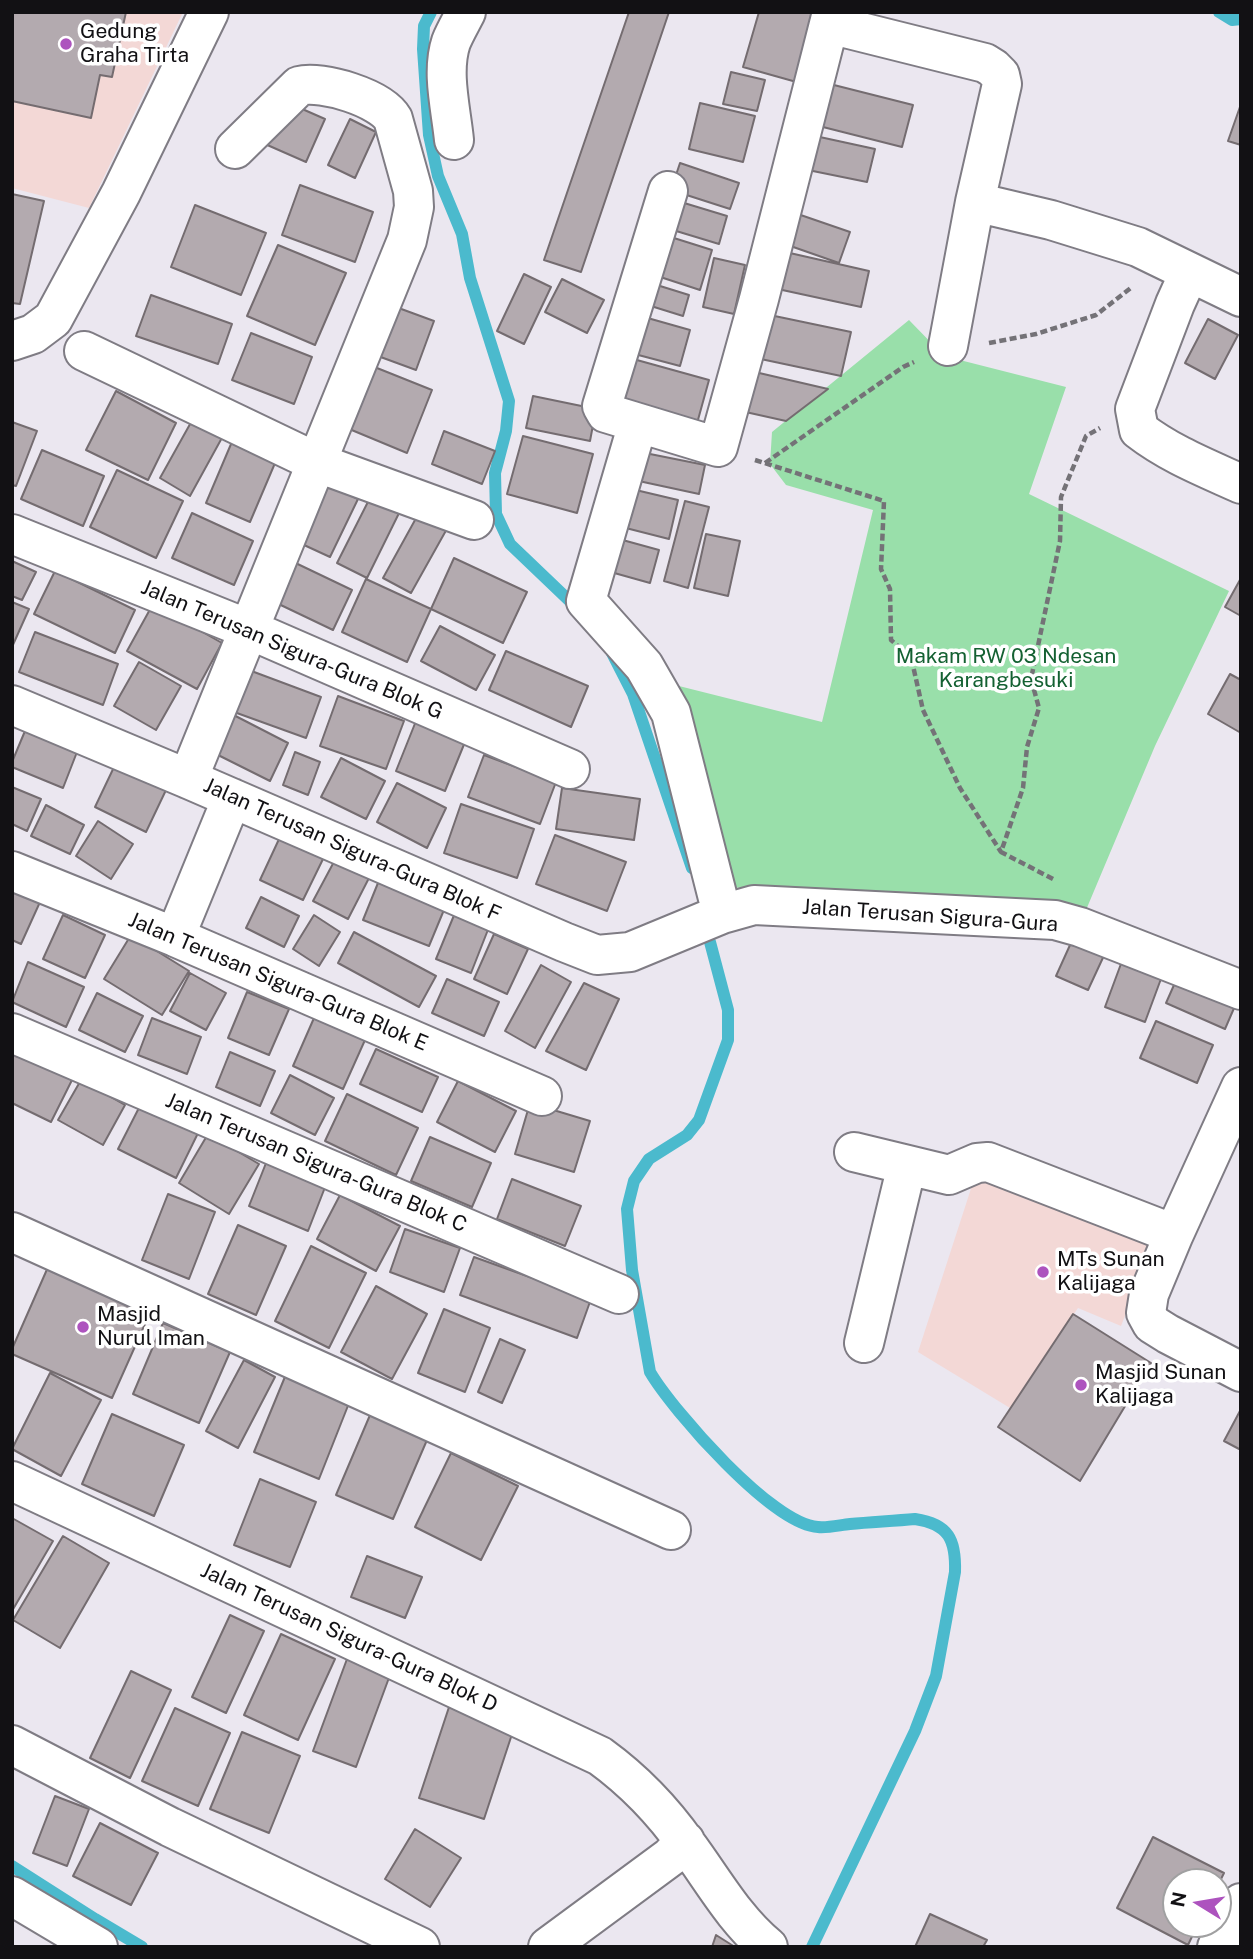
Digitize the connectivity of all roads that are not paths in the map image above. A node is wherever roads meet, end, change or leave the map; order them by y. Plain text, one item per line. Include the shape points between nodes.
1 (209, 12) edge
2 (466, 12) edge
3 (830, 18) edge
4 (454, 140) dead end
5 (235, 149) dead end
6 (668, 191) dead end
7 (975, 202) junction
8 (1189, 273) junction
9 (1241, 297) edge
10 (12, 341) edge
11 (948, 346) dead end
12 (84, 351) dead end
13 (638, 424) junction
14 (318, 463) junction
15 (1241, 484) edge
16 (474, 520) dead end
17 (12, 534) edge
18 (248, 629) junction
19 (12, 705) edge
20 (570, 769) dead end
21 (188, 779) junction
22 (232, 798) junction
23 (12, 871) edge
24 (709, 920) junction
25 (175, 937) junction
26 (1241, 990) edge
27 (12, 1032) edge
28 (1241, 1087) edge
29 (542, 1096) dead end
30 (854, 1152) dead end
31 (907, 1165) junction
32 (12, 1232) edge
33 (1174, 1234) junction
34 (619, 1294) dead end
35 (864, 1343) dead end
36 (1241, 1372) edge
37 (12, 1481) edge
38 (671, 1530) dead end
39 (12, 1745) edge
40 (676, 1831) junction
41 (12, 1896) edge
42 (1241, 1903) edge
43 (98, 1947) edge
44 (420, 1947) edge
45 (548, 1947) edge
46 (768, 1947) edge
47 (1217, 1947) edge

1 - 10 street via 121,193 53,319 33,334
2 - 4 street via 448,61
3 - 7 street via 985,63 1000,75 1001,96
3 - 13 street via 718,447
5 - 14 street via 303,84 380,104 398,134 412,191 412,223
6 - 13 street via 602,406 606,413
7 - 8 street via 1138,247
7 - 11 street
8 - 9 street
8 - 15 street via 1135,409 1139,430 1154,442
12 - 14 street
13 - 24 street via 586,601 644,666 671,713
14 - 16 street
14 - 18 street
17 - 18 street, Jalan Terusan Sigura-Gura Blok G
18 - 20 street, Jalan Terusan Sigura-Gura Blok G
18 - 21 street
19 - 21 street, Jalan Terusan Sigura-Gura Blok F
21 - 22 street, Jalan Terusan Sigura-Gura Blok F
22 - 24 street, Jalan Terusan Sigura-Gura Blok F via 597,955 630,952
22 - 25 street
23 - 25 street, Jalan Terusan Sigura-Gura Blok E
24 - 26 street, Jalan Terusan Sigura-Gura via 754,905 1055,920
25 - 29 street, Jalan Terusan Sigura-Gura Blok E
27 - 34 street, Jalan Terusan Sigura-Gura Blok C
28 - 33 street
30 - 31 street
31 - 33 street via 949,1175 988,1162
31 - 35 street
32 - 38 street
33 - 36 street via 1149,1294 1147,1319 1168,1335
37 - 40 street, Jalan Terusan Sigura-Gura Blok D via 576,1743 629,1777
39 - 44 street
40 - 45 street via 670,1857
40 - 46 street, Jalan Terusan Sigura-Gura Blok D via 741,1922
41 - 43 street
42 - 47 street

